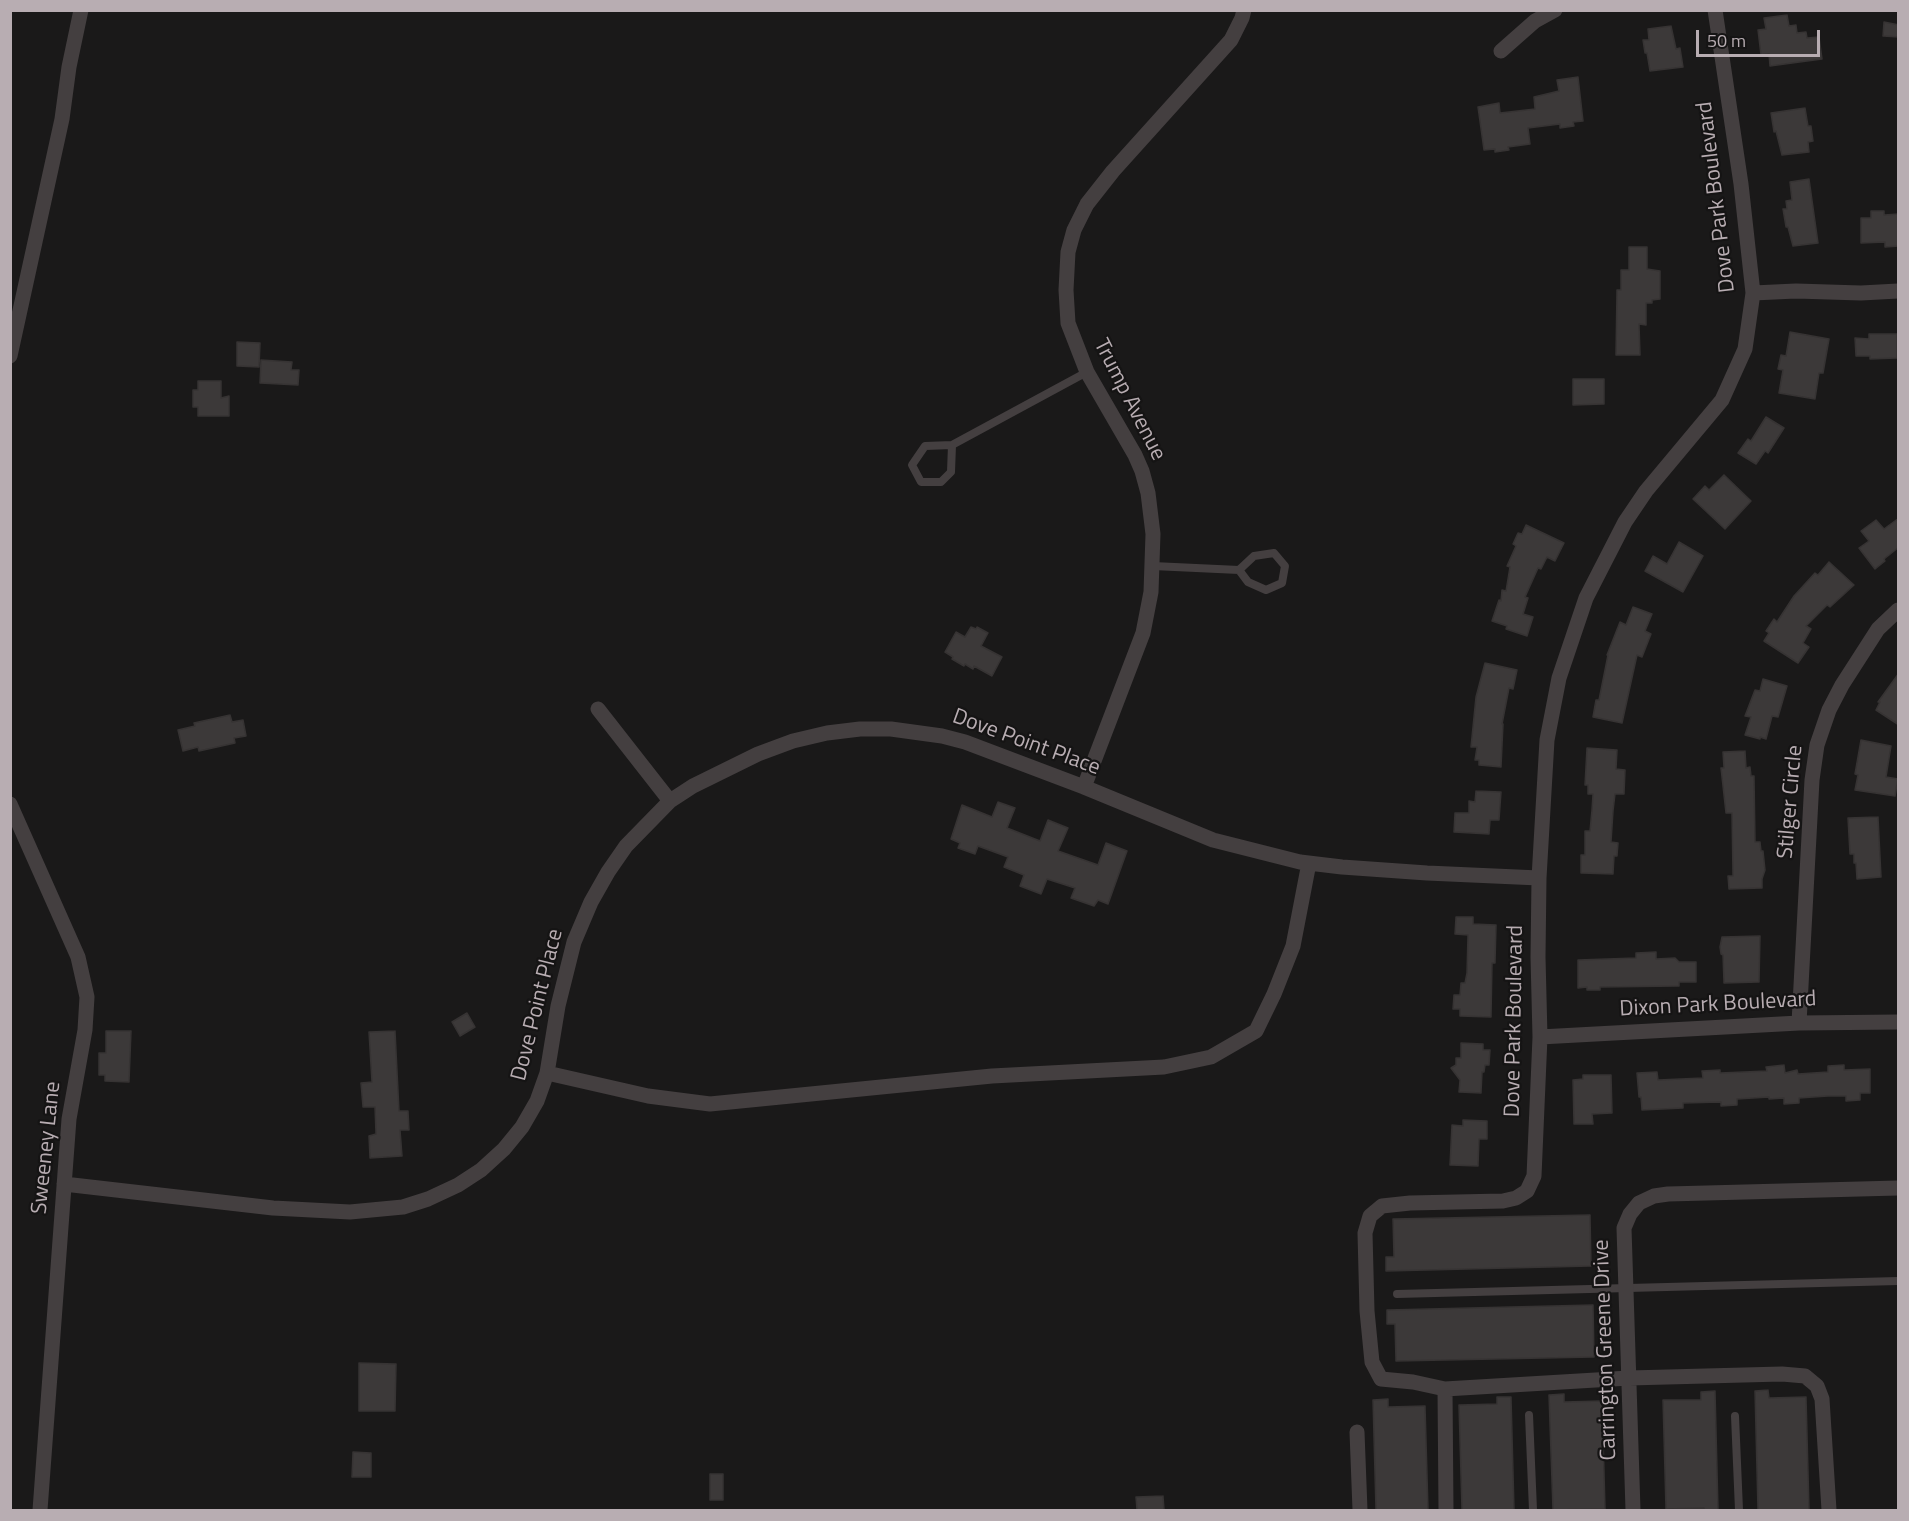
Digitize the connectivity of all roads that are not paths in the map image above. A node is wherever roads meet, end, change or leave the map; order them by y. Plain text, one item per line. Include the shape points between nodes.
1 (81, 10) edge
2 (1244, 10) edge
3 (1555, 10) edge
4 (1715, 10) edge
5 (1501, 51) dead end
6 (1899, 291) edge
7 (1753, 293) junction
8 (10, 356) edge
9 (1087, 372) junction
10 (952, 445) junction
11 (1153, 566) junction
12 (1239, 570) junction
13 (1899, 610) edge
14 (598, 709) dead end
15 (1084, 787) junction
16 (670, 801) junction
17 (10, 804) edge
18 (1309, 863) junction
19 (1539, 878) junction
20 (1899, 1022) edge
21 (1799, 1023) junction
22 (1540, 1037) junction
23 (547, 1073) junction
24 (64, 1184) junction
25 (1899, 1188) edge
26 (1899, 1281) edge
27 (1626, 1288) junction
28 (1397, 1293) dead end
29 (1629, 1378) junction
30 (1445, 1389) junction
31 (1528, 1415) dead end
32 (1736, 1416) dead end
33 (1357, 1432) dead end
34 (40, 1510) edge
35 (1360, 1510) edge
36 (1446, 1510) edge
37 (1533, 1510) edge
38 (1633, 1510) edge
39 (1739, 1510) edge
40 (1829, 1510) edge

1 - 8 street
2 - 9 street, Trump Avenue via 1231,40 1100,187 1074,230 1068,252 1066,311
3 - 5 street via 1535,21
4 - 7 street, Dove Park Boulevard
6 - 7 street
7 - 19 street, Dove Park Boulevard via 1745,350 1722,400 1641,498 1603,562 1578,618 1559,678 1547,740
9 - 10 lane
9 - 11 street, Trump Avenue via 1142,471 1151,511
10 - 10 lane via 925,446 912,465 921,482 941,482 951,472
11 - 12 lane
11 - 15 street, Trump Avenue via 1143,633
12 - 12 lane via 1248,582 1266,590 1282,583 1285,566 1274,553 1254,556
13 - 21 street, Stilger Circle via 1878,629 1842,685 1817,745
14 - 16 street
15 - 16 street, Dove Point Place via 942,736 860,729 793,741 726,769
15 - 18 street, Dove Point Place via 1213,840
16 - 23 street, Dove Point Place via 626,846 591,902 565,973
17 - 24 street, Sweeney Lane via 78,957 87,997
18 - 19 street, Dove Point Place
18 - 23 street via 1293,946 1256,1031 1211,1057 1164,1066 992,1076 710,1104 648,1096
19 - 22 street, Dove Park Boulevard
20 - 21 street, Dixon Park Boulevard
21 - 22 street, Dixon Park Boulevard
22 - 30 street, Dove Park Boulevard via 1534,1176 1527,1191 1503,1201 1382,1206 1370,1216 1365,1233 1372,1362 1381,1379
23 - 24 street, Dove Point Place via 537,1101 504,1149 458,1185 403,1206 315,1211
24 - 34 street, Sweeney Lane
25 - 27 street, Carrington Greene Drive via 1653,1196 1639,1203 1624,1228
26 - 27 lane
27 - 28 lane
27 - 29 street, Carrington Greene Drive
29 - 30 street, Dove Park Boulevard
29 - 38 street, Carrington Greene Drive
29 - 40 street, Dove Park Boulevard via 1805,1376 1817,1386 1822,1399
30 - 36 street
31 - 37 lane
32 - 39 lane
33 - 35 street

